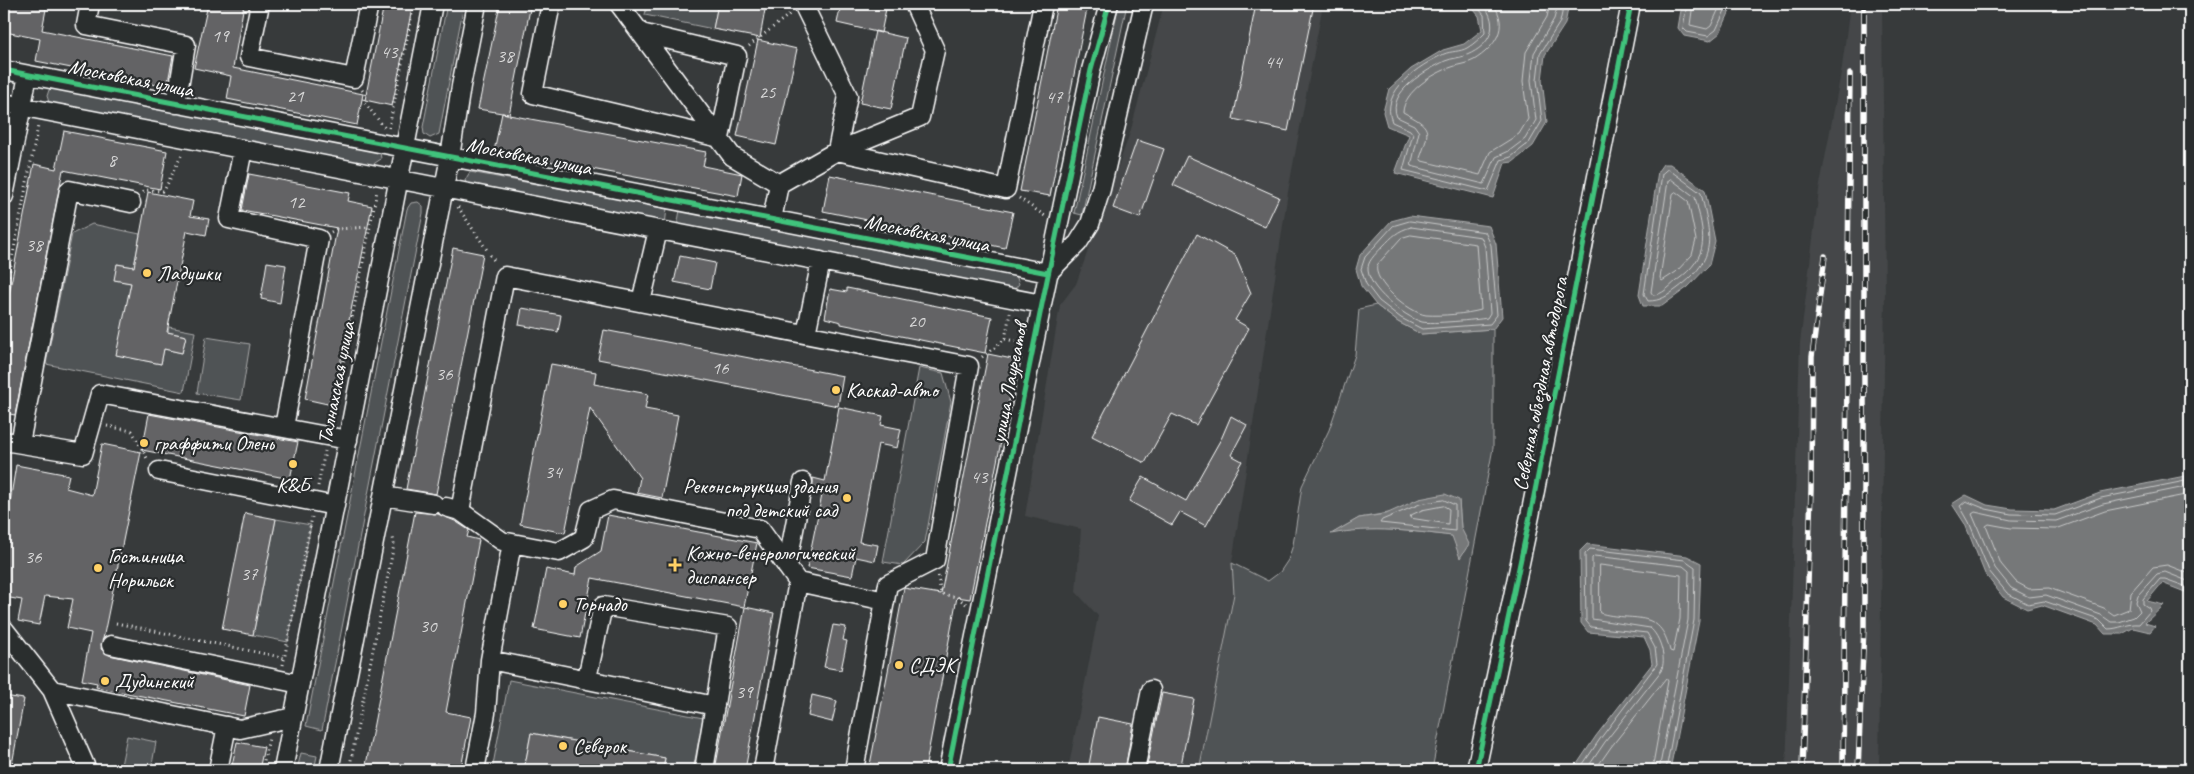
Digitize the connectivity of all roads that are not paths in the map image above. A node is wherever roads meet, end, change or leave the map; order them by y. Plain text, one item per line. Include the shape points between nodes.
1 (90, 4) edge
2 (260, 4) edge
3 (368, 4) edge
4 (433, 4) edge
5 (477, 4) edge
6 (551, 4) edge
7 (619, 4) edge
8 (803, 4) edge
9 (914, 4) edge
10 (1043, 4) edge
11 (1109, 4) edge
12 (1144, 4) edge
13 (1631, 4) edge
14 (641, 33) junction
15 (4, 70) edge
16 (28, 75) junction
17 (176, 104) junction
18 (12, 105) edge
19 (720, 138) junction
20 (405, 148) junction
21 (243, 149) junction
22 (837, 151) junction
23 (450, 157) junction
24 (399, 179) junction
25 (779, 184) junction
26 (444, 188) junction
27 (4, 196) edge
28 (131, 203) dead end
29 (772, 220) junction
30 (658, 230) junction
31 (821, 261) junction
32 (1048, 273) junction
33 (641, 302) junction
34 (1042, 304) junction
35 (806, 334) junction
36 (284, 427) junction
37 (348, 440) junction
38 (12, 442) edge
39 (159, 471) road end
40 (803, 482) dead end
41 (383, 496) junction
42 (335, 506) junction
43 (447, 508) junction
44 (512, 543) junction
45 (787, 567) junction
46 (798, 582) junction
47 (885, 601) junction
48 (4, 629) edge
49 (111, 645) dead end
50 (490, 660) junction
51 (587, 678) junction
52 (300, 684) junction
53 (52, 690) junction
54 (1151, 690) dead end
55 (715, 706) junction
56 (293, 717) junction
57 (227, 726) junction
58 (87, 770) edge
59 (218, 770) edge
60 (283, 770) edge
61 (329, 770) edge
62 (475, 770) edge
63 (704, 770) edge
64 (763, 770) edge
65 (854, 770) edge
66 (948, 770) edge
67 (1135, 770) edge
68 (1476, 770) edge

1 - 17 street via 86,25 186,45
2 - 3 street via 249,57 354,78
4 - 20 street, Талнахская улица
5 - 23 street
6 - 19 street via 533,94
7 - 14 street
8 - 22 street via 848,96
9 - 22 street via 935,50 920,117
10 - 22 street via 1006,190
11 - 32 street, улица Лауреатов via 1091,70
12 - 32 street via 1102,190 1090,224 1078,243
13 - 68 street, Северная объездная автодорога via 1530,516
14 - 19 street
14 - 19 street via 737,56
15 - 16 street, Московская улица
16 - 17 street, Московская улица
16 - 18 street
17 - 20 street, Московская улица
18 - 21 street
18 - 27 street
19 - 25 street via 732,156
20 - 23 street, Московская улица
20 - 24 street, Талнахская улица
21 - 24 street
21 - 36 street via 229,220 319,239
22 - 25 street
23 - 26 street
23 - 29 street, Московская улица
24 - 26 street
24 - 37 street, Талнахская улица
25 - 29 street
26 - 30 street
26 - 41 street
28 - 38 street via 69,190
29 - 32 street, Московская улица
30 - 31 street
30 - 33 street
31 - 34 street
31 - 35 street
32 - 34 street, улица Лауреатов
33 - 35 street
33 - 43 street via 505,276
34 - 66 street, улица Лауреатов
35 - 47 street via 969,366 935,560 888,584
36 - 37 street
36 - 38 street via 100,394 83,454
37 - 42 street, Талнахская улица
39 - 42 street
40 - 45 street
41 - 43 street
41 - 61 street
42 - 52 street, Талнахская улица
43 - 44 street via 502,541
44 - 45 street via 559,552 584,538 592,510 613,500 760,529
44 - 50 street
45 - 46 street
46 - 47 street
46 - 64 street
47 - 65 street
48 - 53 street
49 - 52 street
50 - 51 street
50 - 62 street via 486,713
51 - 55 street
51 - 55 street via 603,606 728,628
52 - 56 street, Талнахская улица
53 - 57 street
53 - 58 street
54 - 67 street
55 - 63 street
56 - 57 street via 240,729
56 - 60 street, Талнахская улица
57 - 59 street

